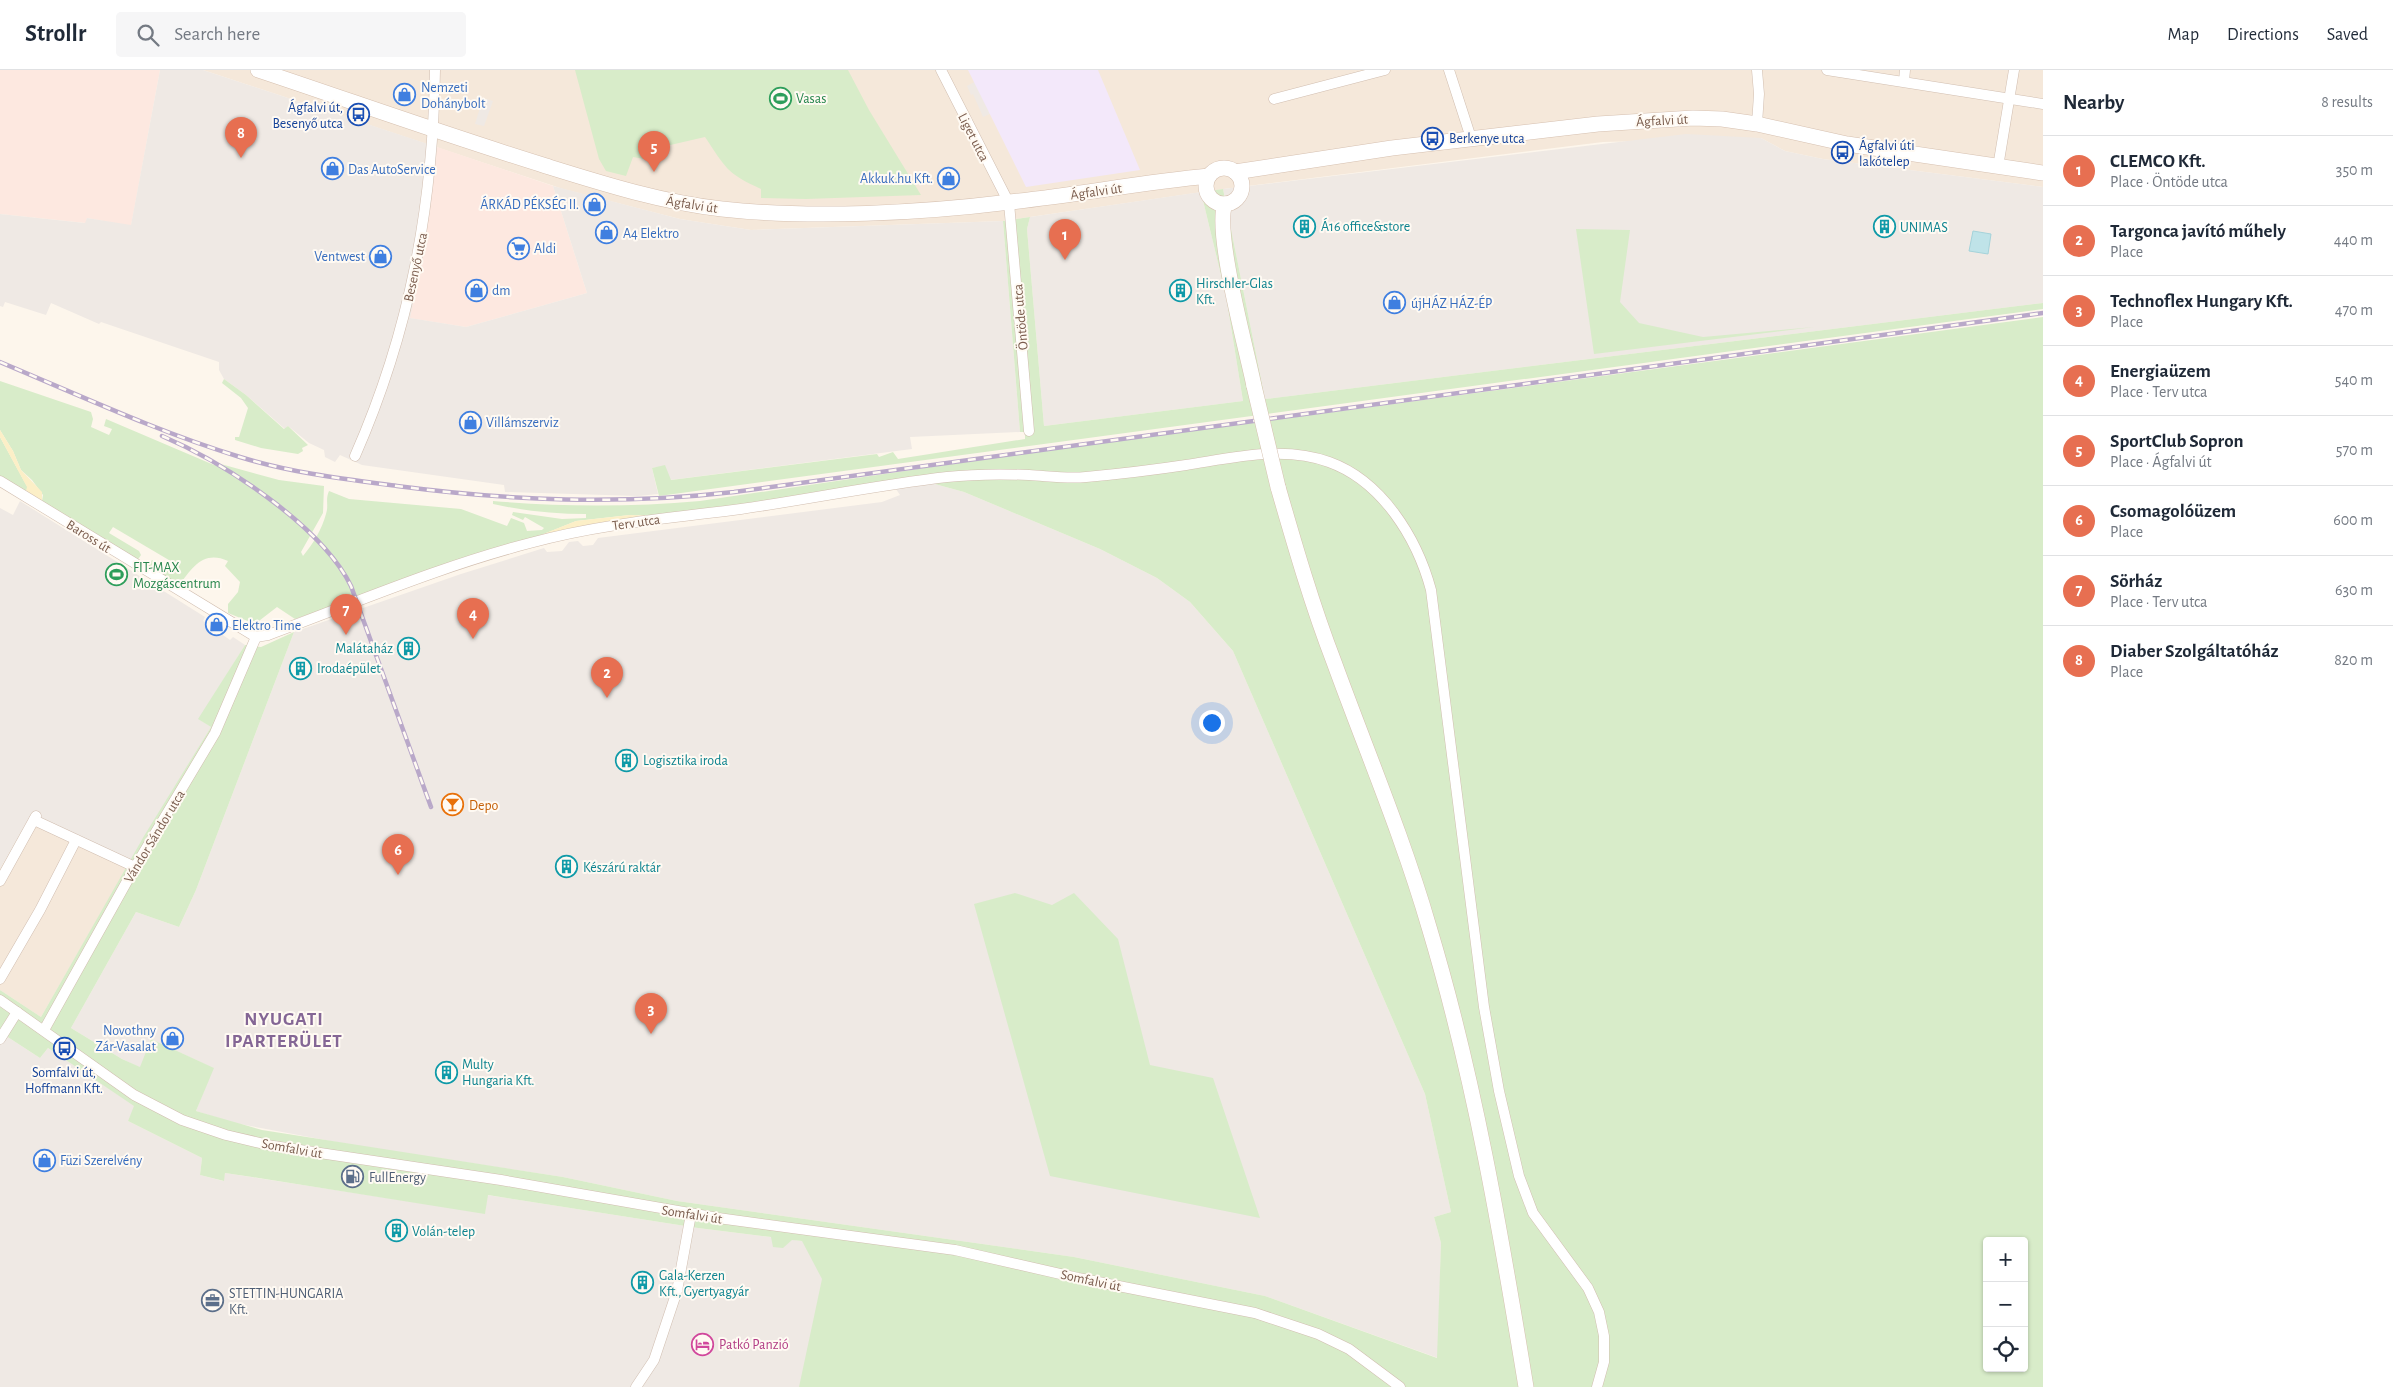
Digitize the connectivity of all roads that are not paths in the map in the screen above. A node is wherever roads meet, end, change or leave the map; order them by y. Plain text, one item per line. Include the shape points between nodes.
1 (258, 70) edge
2 (435, 70) edge
3 (941, 70) edge
4 (1385, 70) edge
5 (1448, 70) edge
6 (1757, 70) edge
7 (1827, 70) edge
8 (1906, 70) edge
9 (2014, 70) edge
10 (1904, 81) junction
11 (2010, 98) junction
12 (1274, 99) dead end
13 (2043, 104) edge
14 (1757, 124) junction
15 (434, 130) junction
16 (1471, 138) junction
17 (1278, 165) junction
18 (1998, 167) junction
19 (1235, 172) junction
20 (2043, 173) edge
21 (1208, 182) junction
22 (1242, 189) junction
23 (1009, 203) junction
24 (1220, 207) junction
25 (1030, 431) dead end
26 (355, 456) dead end
27 (0, 481) edge
28 (256, 637) junction
29 (76, 840) junction
30 (135, 867) junction
31 (0, 881) edge
32 (0, 979) edge
33 (0, 1000) edge
34 (17, 1012) junction
35 (44, 1030) junction
36 (0, 1038) edge
37 (691, 1214) junction
38 (636, 1387) edge
39 (1400, 1387) edge
40 (1526, 1387) edge
41 (1597, 1387) edge

1 - 15 main road, Ágfalvi út
2 - 15 street, Besenyő utca
3 - 23 street, Liget utca
4 - 12 street
5 - 16 street
6 - 14 street
7 - 10 street
8 - 10 street
9 - 11 street
10 - 11 street
11 - 13 street
11 - 18 street
14 - 16 main road, Ágfalvi út via 1722,119 1665,119
14 - 18 main road, Ágfalvi út via 1847,144
15 - 23 main road, Ágfalvi út via 644,196 722,209 840,213
15 - 26 street, Besenyő utca via 420,245 405,314 375,409
16 - 17 main road, Ágfalvi út
17 - 19 main road, Ágfalvi út
17 - 22 main road, Ágfalvi út
18 - 20 main road, Ágfalvi út
19 - 21 main road via 1223,168
19 - 22 main road via 1241,179
21 - 23 main road, Ágfalvi út via 1145,184
21 - 24 main road via 1210,197
22 - 24 main road via 1236,200
23 - 25 street, Öntöde utca
24 - 40 main road, bridge via 1224,245 1278,487 1333,661 1409,862 1447,989 1473,1100
27 - 28 street, Baross út
28 - 30 street, Vándor Sándor utca via 215,733
28 - 41 street, Terv utca via 448,568 530,542 578,532 948,477 1032,475 1079,478 1255,455 1326,460 1354,472 1386,504 1412,539 1424,563 1431,590 1484,1007 1500,1091 1519,1176 1533,1213 1588,1288 1599,1312 1604,1336 1604,1362
29 - 30 street
29 - 31 street via 35,818
29 - 32 street
30 - 35 street, Vándor Sándor utca
33 - 34 street, Somfalvi út
34 - 35 street, Somfalvi út
34 - 36 street
35 - 37 street, Somfalvi út via 134,1095 182,1120 219,1133 273,1146 501,1180
37 - 38 street via 677,1291 654,1360
37 - 39 street, Somfalvi út via 955,1250 1078,1278 1255,1312 1342,1346

